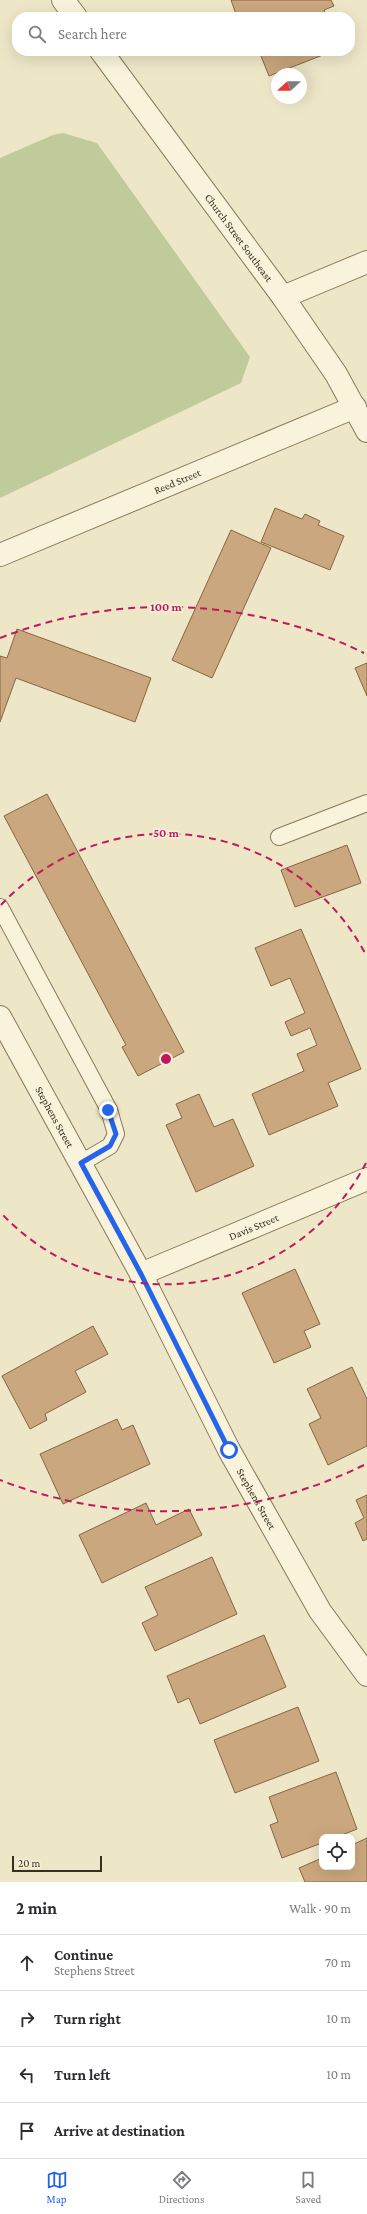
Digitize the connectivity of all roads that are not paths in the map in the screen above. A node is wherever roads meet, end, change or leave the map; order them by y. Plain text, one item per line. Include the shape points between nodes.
1 (63, 0) edge
2 (72, 12) edge
3 (105, 56) edge
4 (367, 262) edge
5 (283, 297) junction
6 (354, 407) junction
7 (367, 430) edge
8 (0, 555) edge
9 (367, 803) edge
10 (279, 836) dead end
11 (0, 907) edge
12 (0, 1018) edge
13 (81, 1163) junction
14 (367, 1179) edge
15 (141, 1274) junction
16 (367, 1675) edge

1 - 2 street
3 - 5 street, Church Street Southeast
4 - 5 street
5 - 6 street, Church Street Southeast via 336,374
6 - 7 street, Church Street Southeast
6 - 8 street, Reed Street
9 - 10 lane
11 - 13 lane via 108,1110 116,1134 110,1146
12 - 13 street, Stephens Street
13 - 15 street, Stephens Street
14 - 15 street, Davis Street
15 - 16 street, Stephens Street via 229,1450 320,1611

